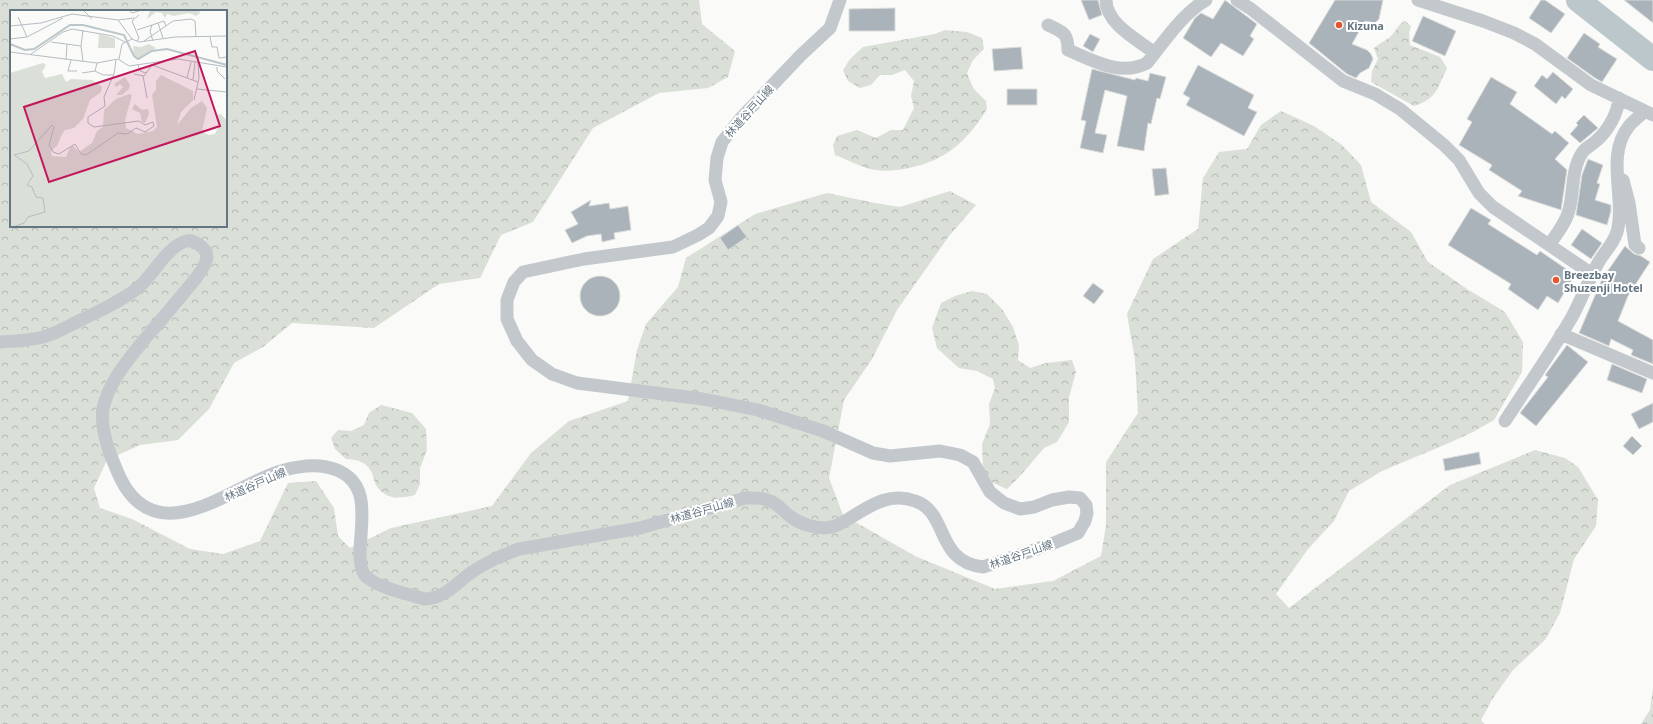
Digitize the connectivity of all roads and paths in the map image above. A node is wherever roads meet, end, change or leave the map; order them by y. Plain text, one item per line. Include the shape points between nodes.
1 (840, 0) edge
2 (1106, 0) edge
3 (1206, 0) edge
4 (1237, 0) edge
5 (1418, 0) edge
6 (1048, 25) dead end
7 (1155, 53) junction
8 (1619, 98) junction
9 (1649, 113) edge
10 (1617, 159) junction
11 (1549, 245) junction
12 (1639, 248) dead end
13 (1592, 274) junction
14 (1561, 334) junction
15 (0, 342) edge
16 (1653, 373) edge
17 (1505, 421) dead end

1 - 15 street, 林道谷戸山線 via 830,28 740,118 722,142 717,158 715,180 721,202 718,216 709,228 673,247 584,258 523,272 514,282 507,300 507,319 517,341 532,360 552,374 577,383 703,398 758,410 823,431 873,453 890,456 940,451 960,455 972,462 990,492 1004,503 1020,509 1052,500 1080,498 1086,505 1087,513 1078,533 983,567 973,566 951,551 933,512 917,501 899,497 876,502 842,523 831,527 819,527 803,524 791,518 773,502 760,498 745,498 640,528 537,545 500,555 444,595 424,599 371,581 364,574 360,554 362,500 357,484 335,470 319,466 280,471 199,508 170,514 142,505 121,480 109,450 103,424 104,402 114,379 128,360 206,264 207,254 204,247 196,242 188,241 177,246 140,286 120,300 55,333 25,341
2 - 7 street via 1106,6 1114,22
3 - 7 street via 1198,4
4 - 11 street via 1251,8 1343,81 1376,94 1400,110 1444,145 1458,160 1479,193 1493,207
5 - 8 street via 1514,33 1535,44 1591,85
6 - 7 street via 1064,32 1068,50 1106,66 1141,66
8 - 9 street
8 - 11 street via 1618,109 1606,130 1582,152 1573,183 1570,210
9 - 10 street via 1629,126 1622,138
10 - 12 street via 1629,203 1634,245
10 - 13 street via 1619,220 1611,246
11 - 13 street
13 - 14 street
14 - 16 street
14 - 17 street

